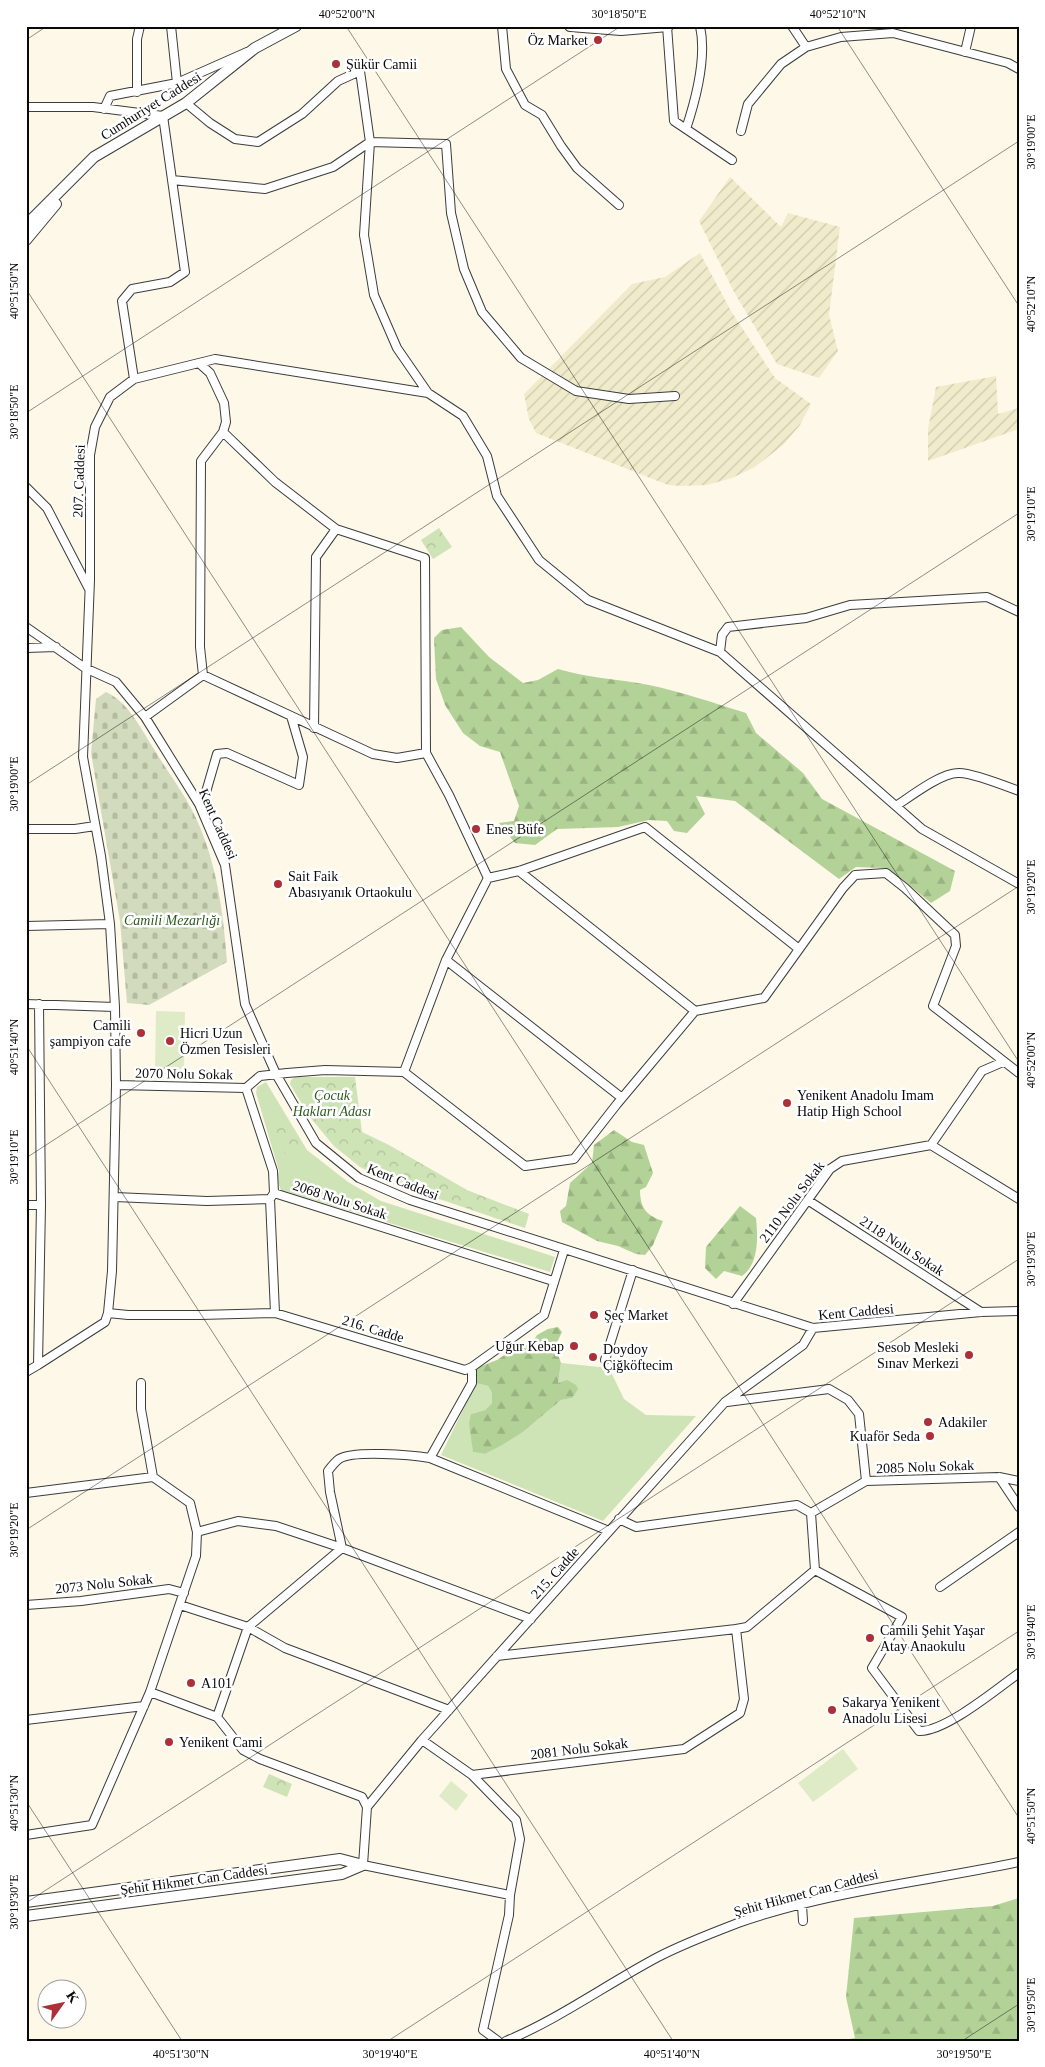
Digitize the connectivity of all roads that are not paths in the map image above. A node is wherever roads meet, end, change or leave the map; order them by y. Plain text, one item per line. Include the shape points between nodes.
1 (140, 26) edge
2 (171, 26) edge
3 (296, 26) edge
4 (502, 26) edge
5 (570, 26) edge
6 (668, 26) edge
7 (700, 26) edge
8 (792, 26) edge
9 (970, 26) edge
10 (600, 27) edge
11 (806, 47) junction
12 (255, 48) junction
13 (965, 52) junction
14 (1019, 69) edge
15 (177, 83) junction
16 (137, 92) junction
17 (186, 103) junction
18 (26, 107) edge
19 (104, 109) junction
20 (163, 116) junction
21 (686, 129) junction
22 (741, 131) dead end
23 (370, 142) junction
24 (94, 158) junction
25 (732, 160) dead end
26 (172, 180) junction
27 (620, 205) dead end
28 (26, 226) edge
29 (26, 240) edge
30 (200, 364) junction
31 (134, 379) junction
32 (428, 393) junction
33 (675, 396) dead end
34 (223, 432) junction
35 (26, 487) edge
36 (336, 528) junction
37 (90, 590) junction
38 (1019, 612) edge
39 (26, 627) edge
40 (56, 647) junction
41 (26, 648) edge
42 (720, 652) junction
43 (86, 668) junction
44 (203, 675) junction
45 (145, 716) junction
46 (291, 716) junction
47 (314, 728) junction
48 (426, 753) junction
49 (1019, 791) edge
50 (199, 804) junction
51 (896, 806) junction
52 (96, 826) junction
53 (26, 829) edge
54 (518, 871) junction
55 (488, 878) junction
56 (1019, 884) edge
57 (110, 924) junction
58 (26, 926) edge
59 (799, 949) junction
60 (446, 960) junction
61 (26, 1004) edge
62 (39, 1004) junction
63 (115, 1007) junction
64 (695, 1012) junction
65 (1002, 1062) junction
66 (404, 1072) junction
67 (1019, 1073) edge
68 (276, 1074) junction
69 (116, 1085) junction
70 (246, 1088) junction
71 (622, 1098) junction
72 (931, 1144) junction
73 (272, 1196) junction
74 (115, 1197) junction
75 (1019, 1199) edge
76 (809, 1201) junction
77 (26, 1205) edge
78 (41, 1205) junction
79 (564, 1250) junction
80 (633, 1270) junction
81 (553, 1281) junction
82 (733, 1304) junction
83 (1019, 1311) edge
84 (981, 1312) junction
85 (108, 1313) junction
86 (275, 1313) junction
87 (813, 1328) junction
88 (605, 1360) dead end
89 (38, 1365) junction
90 (472, 1367) junction
91 (26, 1372) edge
92 (141, 1383) dead end
93 (725, 1402) junction
94 (430, 1458) junction
95 (153, 1476) junction
96 (999, 1477) junction
97 (866, 1481) junction
98 (1019, 1481) edge
99 (26, 1493) edge
100 (1019, 1507) edge
101 (811, 1513) junction
102 (619, 1519) junction
103 (610, 1531) junction
104 (197, 1532) junction
105 (1019, 1532) edge
106 (342, 1548) junction
107 (815, 1570) junction
108 (940, 1587) dead end
109 (184, 1593) junction
110 (26, 1605) edge
111 (180, 1605) junction
112 (530, 1619) junction
113 (248, 1627) junction
114 (736, 1629) junction
115 (497, 1656) junction
116 (1019, 1674) edge
117 (150, 1692) junction
118 (144, 1706) junction
119 (449, 1710) junction
120 (217, 1717) junction
121 (26, 1720) edge
122 (422, 1740) junction
123 (472, 1775) junction
124 (367, 1807) junction
125 (26, 1835) edge
126 (1019, 1862) edge
127 (364, 1865) junction
128 (510, 1895) junction
129 (26, 1902) edge
130 (802, 1905) junction
131 (26, 1916) edge
132 (803, 1920) dead end
133 (498, 2041) edge
134 (506, 2041) edge

1 - 16 street
2 - 15 street
3 - 12 street, Cumhuriyet Caddesi
4 - 27 street via 506,69 525,105 542,115 577,168
5 - 10 street
6 - 10 street via 621,30
6 - 21 street via 674,120
7 - 21 street via 703,40 697,92
8 - 11 street
9 - 13 street
11 - 13 street via 841,37 893,33
11 - 22 street via 782,64 748,104
12 - 15 street
12 - 17 street, Cumhuriyet Caddesi
13 - 14 street
15 - 16 street
16 - 19 street via 110,96
17 - 20 street, Cumhuriyet Caddesi
17 - 23 street via 235,139 258,142 302,114 338,81 360,71
18 - 19 street
19 - 20 street
20 - 24 street, Cumhuriyet Caddesi
20 - 26 street
21 - 25 street
23 - 26 street via 333,167 265,189
23 - 32 street via 364,235 374,294 396,348
23 - 33 street via 446,144 451,213 464,268 482,312 521,358 576,391 629,399
24 - 28 street, Cumhuriyet Caddesi
24 - 29 street, Cumhuriyet Caddesi
26 - 31 street via 185,272 170,282 132,289 122,301
30 - 31 street, 207. Caddesi
30 - 32 street, 207. Caddesi via 215,359
30 - 34 street via 210,373 224,403 226,422
31 - 37 street, 207. Caddesi via 110,397 95,427 90,464
32 - 42 street via 463,416 487,456 497,496 539,560 588,600
34 - 36 street via 276,482
34 - 44 street via 201,461 200,647
35 - 37 street via 47,508
36 - 47 street via 316,557
36 - 48 street via 425,558
37 - 43 street, 207. Caddesi
38 - 42 street via 988,597 850,605 806,618 728,627 722,634
39 - 40 street, Kent Caddesi
40 - 41 street
40 - 43 street, Kent Caddesi
42 - 51 street
43 - 45 street, Kent Caddesi via 116,682
43 - 52 street, 207. Caddesi via 82,757
44 - 45 street
44 - 46 street
45 - 50 street, Kent Caddesi
46 - 47 street
46 - 50 street via 303,757 299,785 227,753 217,754 206,792
47 - 48 street via 373,754 397,758
48 - 55 street
49 - 51 street via 958,773 932,782
50 - 68 street, Kent Caddesi via 225,866 245,1004
51 - 56 street via 922,828
52 - 53 street
52 - 57 street, 207. Caddesi
54 - 55 street
54 - 59 street via 645,828
54 - 64 street
55 - 60 street
57 - 58 street
57 - 63 street, 207. Caddesi
59 - 64 street via 764,998
59 - 65 street via 855,875 886,873 955,935 956,946 933,1006
60 - 66 street
60 - 71 street
61 - 62 street
62 - 63 street
62 - 78 street
63 - 69 street, 207. Caddesi
64 - 71 street
65 - 67 street
65 - 72 street via 982,1071
66 - 68 street, 2070 Nolu Sokak via 324,1070
66 - 71 street via 525,1166 574,1159
68 - 70 street, 2070 Nolu Sokak via 260,1076
68 - 79 street, Kent Caddesi via 316,1143 359,1178 410,1200
69 - 70 street, 2070 Nolu Sokak
69 - 74 street, 207. Caddesi
70 - 73 street via 273,1171
72 - 75 street
72 - 76 street, 2110 Nolu Sokak via 842,1161 830,1169
73 - 74 street, 2068 Nolu Sokak via 206,1201
73 - 81 street, 2068 Nolu Sokak
73 - 86 street
74 - 85 street, 207. Caddesi
76 - 82 street, 2110 Nolu Sokak
76 - 84 street, 2118 Nolu Sokak
77 - 78 street
78 - 89 street
79 - 80 street, Kent Caddesi
79 - 81 street
80 - 82 street, Kent Caddesi
80 - 88 street
81 - 90 street via 544,1315
82 - 87 street, Kent Caddesi
83 - 84 street, Kent Caddesi
84 - 87 street, Kent Caddesi
85 - 86 street, 216. Cadde
85 - 89 street via 105,1322
86 - 90 street, 216. Cadde via 465,1370
87 - 93 street, 215. Cadde via 803,1345
89 - 91 street
90 - 94 street via 472,1383
92 - 95 street via 141,1409
93 - 97 street via 829,1389 848,1400 859,1414
93 - 102 street, 215. Cadde
94 - 103 street
94 - 106 street via 359,1454 340,1458 328,1471
95 - 99 street
95 - 104 street via 190,1503
96 - 97 street, 2085 Nolu Sokak
96 - 98 street, 2085 Nolu Sokak
96 - 100 street
97 - 101 street, 2085 Nolu Sokak
101 - 102 street via 797,1506 636,1527
101 - 107 street
102 - 103 street, 215. Cadde
103 - 112 street, 215. Cadde
104 - 106 street via 238,1521 276,1526
104 - 109 street via 196,1556
105 - 108 street
106 - 112 street
106 - 113 street
107 - 114 street via 747,1626
107 - 116 street via 902,1618 872,1668 919,1731 925,1732 949,1722
109 - 110 street, 2073 Nolu Sokak via 169,1590
109 - 111 street
111 - 113 street
111 - 117 street
112 - 115 street, 215. Cadde
113 - 119 street via 285,1648
113 - 120 street
114 - 115 street
114 - 123 street, 2081 Nolu Sokak via 744,1698 740,1713 684,1749
115 - 119 street, 215. Cadde
117 - 118 street
117 - 120 street
118 - 121 street
118 - 125 street via 92,1825
119 - 122 street, 215. Cadde
120 - 124 street via 243,1750 362,1797
122 - 123 street
122 - 124 street, 215. Cadde
123 - 128 street via 516,1820 520,1839
124 - 127 street
126 - 130 street, Şehit Hikmet Can Caddesi via 892,1884
127 - 128 street, Şehit Hikmet Can Caddesi
127 - 129 street, Şehit Hikmet Can Caddesi via 340,1860
127 - 131 street, Şehit Hikmet Can Caddesi via 342,1874
128 - 133 street via 509,1915 483,2030
130 - 132 street
130 - 134 street, Şehit Hikmet Can Caddesi via 738,1923 659,1956 533,2029

